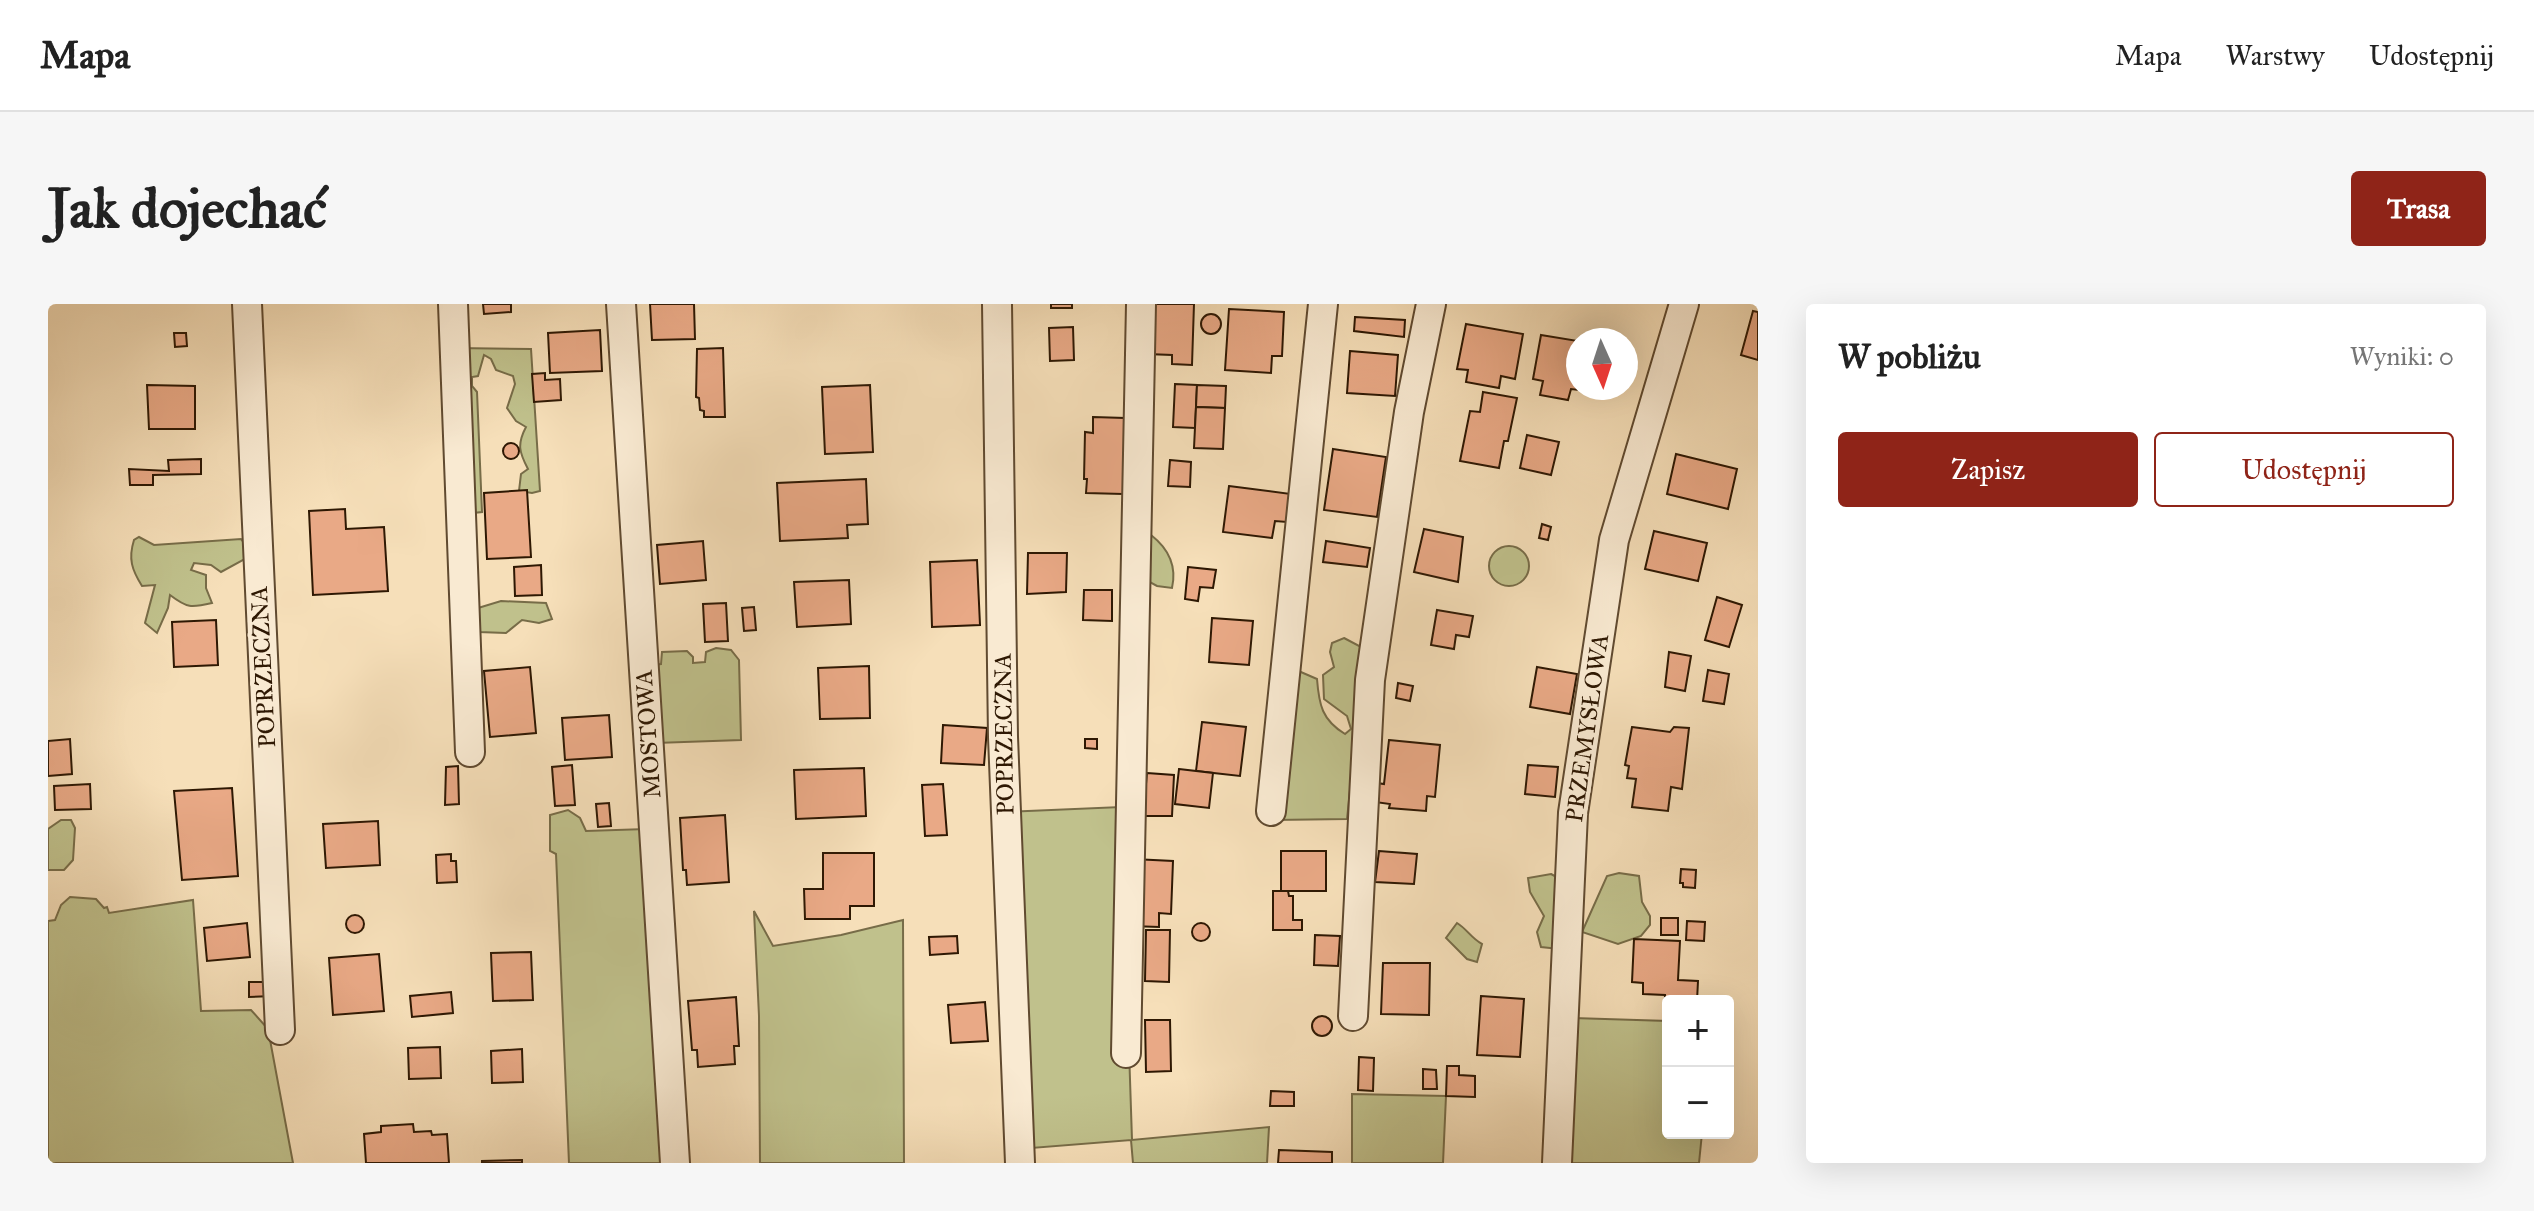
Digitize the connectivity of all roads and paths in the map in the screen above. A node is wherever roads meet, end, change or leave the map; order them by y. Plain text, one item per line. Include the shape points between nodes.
1 (247, 304) edge
2 (453, 304) edge
3 (621, 304) edge
4 (997, 304) edge
5 (1141, 304) edge
6 (1323, 304) edge
7 (1431, 304) edge
8 (1684, 304) edge
9 (470, 752) dead end
10 (1271, 811) dead end
11 (1353, 1016) dead end
12 (280, 1030) dead end
13 (1126, 1053) dead end
14 (675, 1163) edge
15 (1020, 1163) edge
16 (1557, 1163) edge

1 - 12 street, POPRZECZNA
2 - 9 street
3 - 14 street, MOSTOWA
4 - 15 street, POPRZECZNA via 1003,737
5 - 13 street
6 - 10 street
7 - 11 street via 1409,412 1370,680
8 - 16 street, PRZEMYSŁOWA via 1614,540 1575,797

